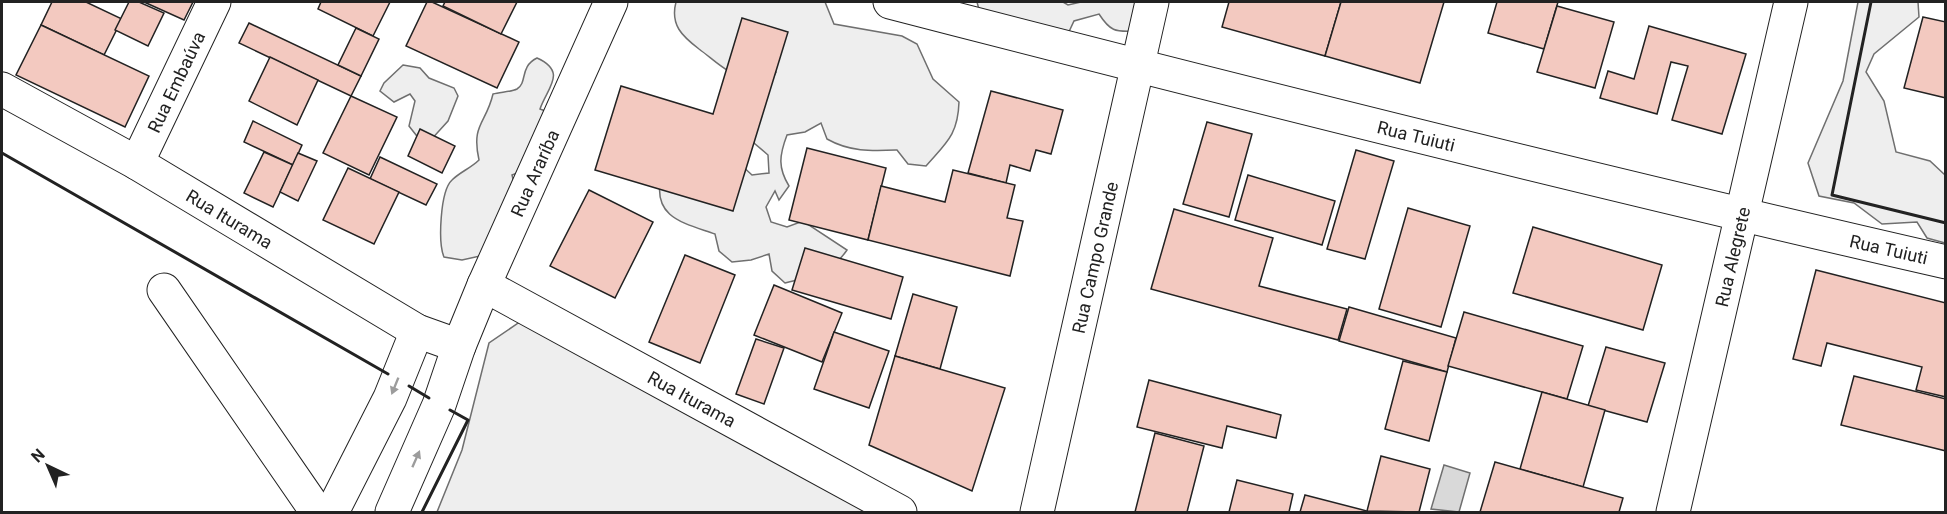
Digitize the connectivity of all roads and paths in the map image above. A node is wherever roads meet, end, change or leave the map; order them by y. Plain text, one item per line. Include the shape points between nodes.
1 (214, 2) edge
2 (611, 2) edge
3 (890, 2) edge
4 (1152, 2) edge
5 (1791, 2) edge
6 (1137, 66) junction
7 (2, 90) edge
8 (137, 163) junction
9 (1740, 215) junction
10 (1946, 262) edge
11 (484, 285) junction
12 (164, 290) dead end
13 (417, 331) junction
14 (459, 346) junction
15 (317, 513) edge
16 (332, 513) edge
17 (392, 513) edge
18 (900, 513) edge
19 (1037, 513) edge
20 (1673, 513) edge

1 - 8 street, Rua Embaúva
2 - 11 street, Rua Araríba
3 - 6 street, Rua Tuiuti
4 - 6 street, Rua Campo Grande
5 - 9 street, Rua Alegrete
6 - 9 street, Rua Tuiuti
6 - 19 street, Rua Campo Grande
7 - 8 street, Rua Iturama
8 - 13 street, Rua Iturama
9 - 10 street, Rua Tuiuti
9 - 20 street, Rua Alegrete
11 - 14 street, Rua Araríba
11 - 18 street, Rua Iturama
12 - 15 street
13 - 14 street, Rua Iturama
13 -> 16 street via 390,398
17 -> 14 street, Rua Araríba via 439,405

